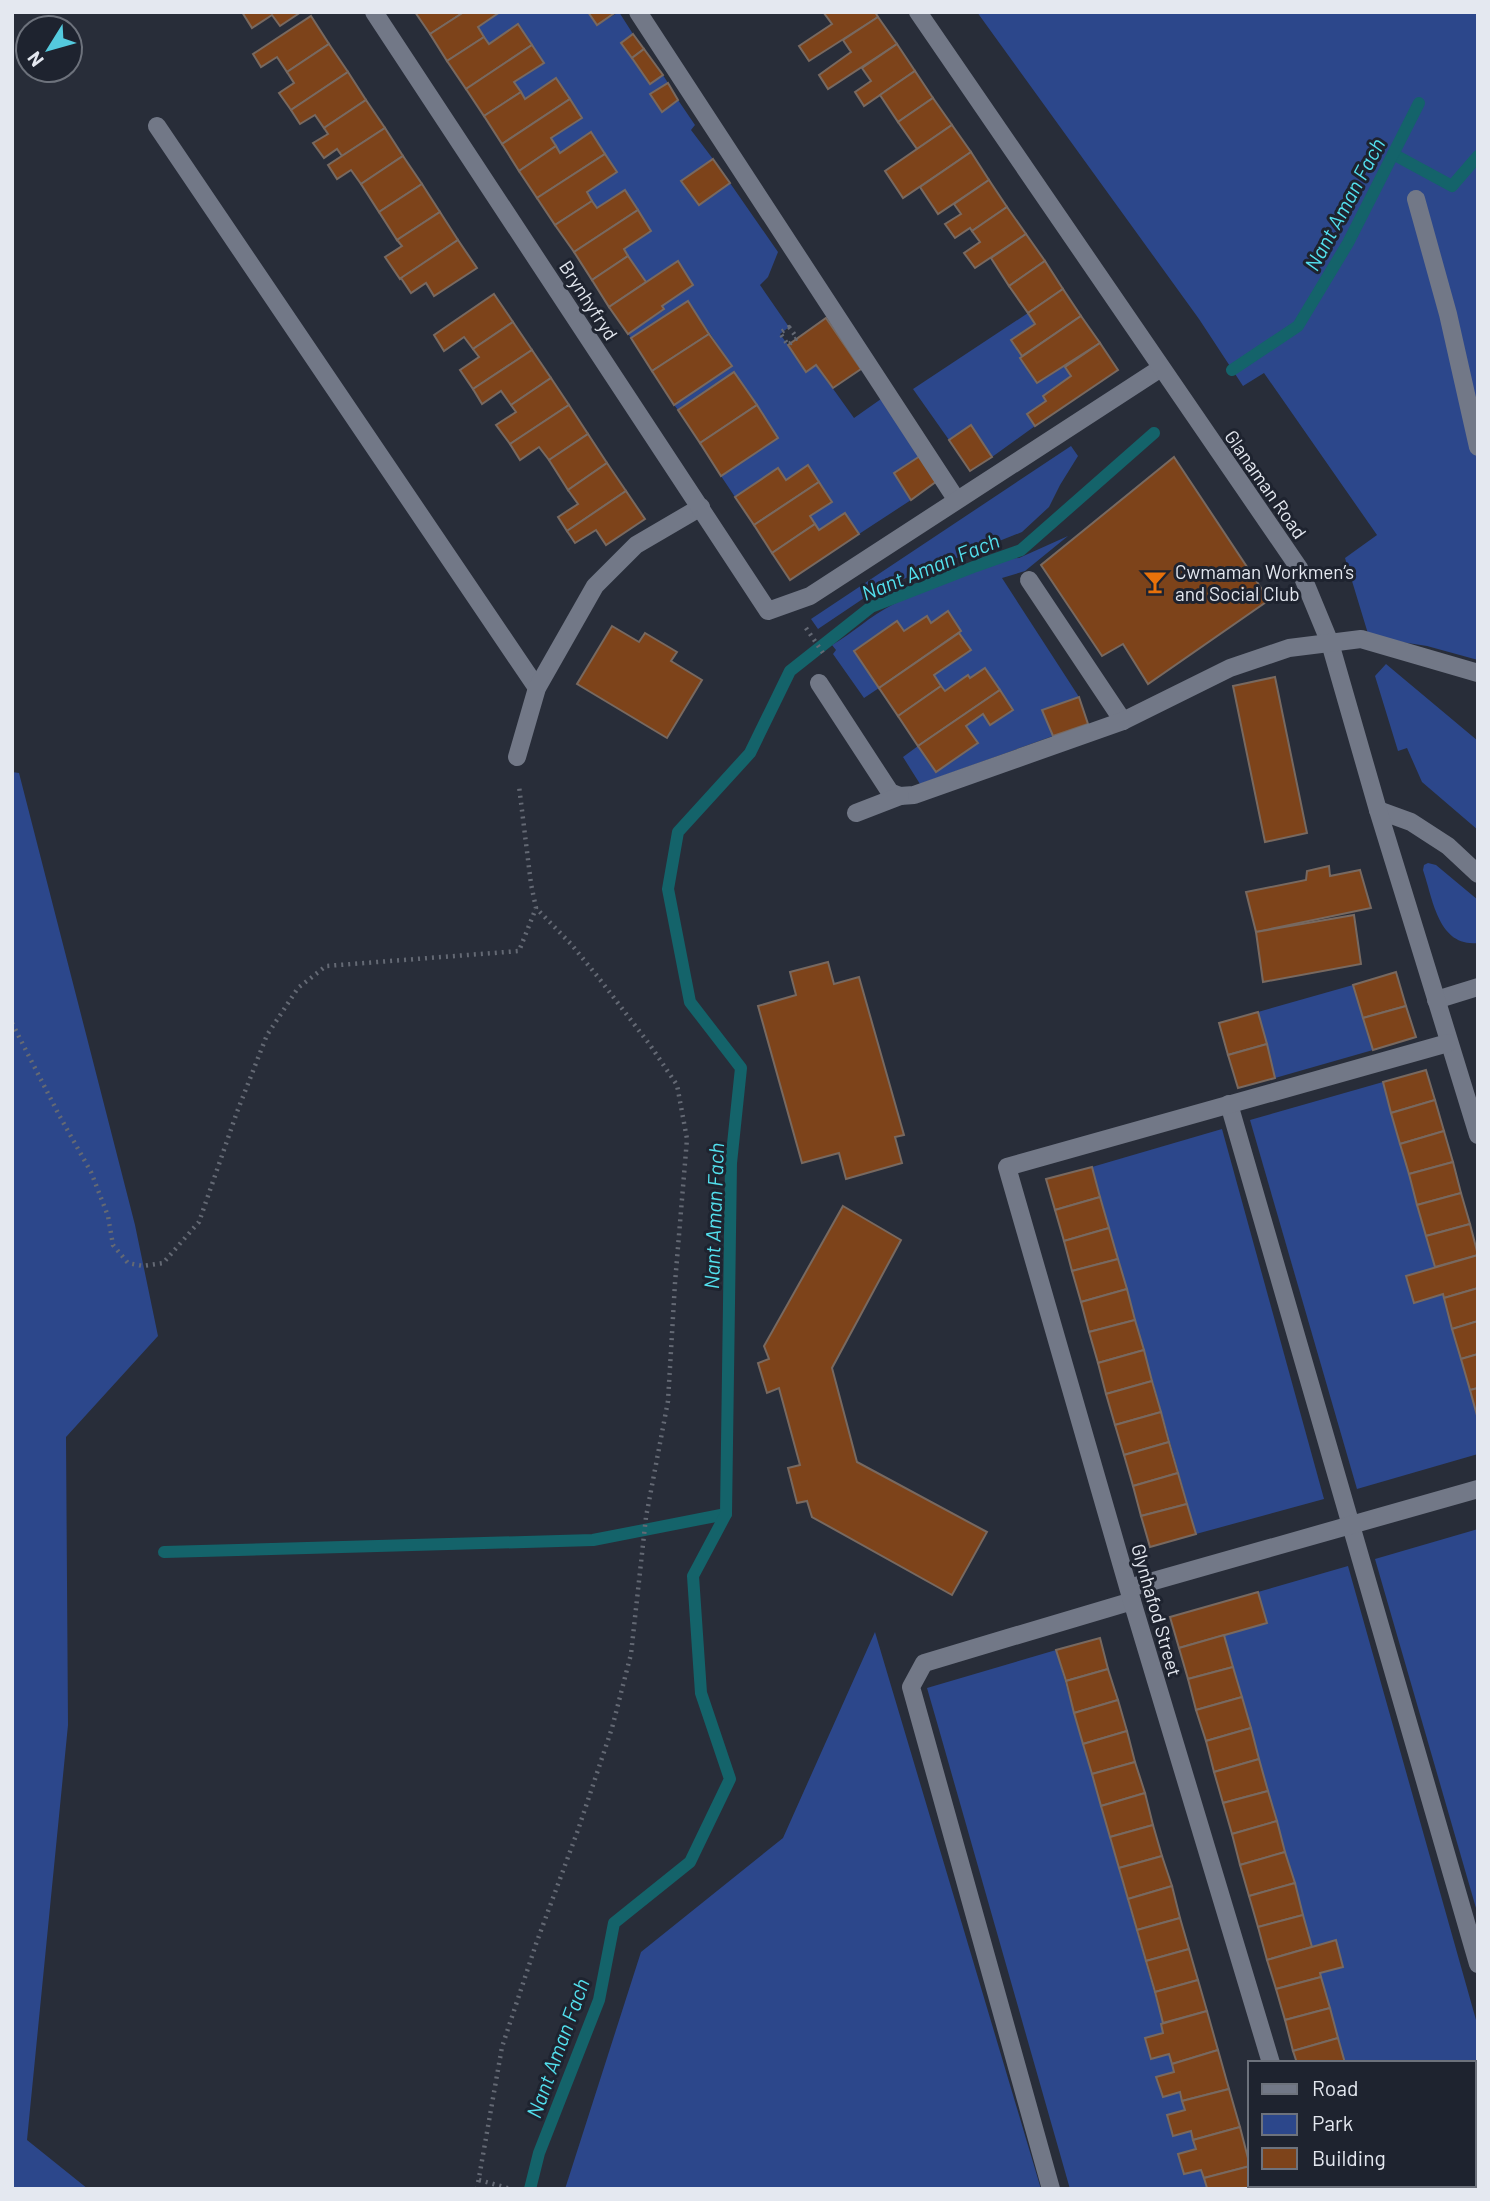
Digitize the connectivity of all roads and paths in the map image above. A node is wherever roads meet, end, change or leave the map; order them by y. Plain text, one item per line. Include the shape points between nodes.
1 (374, 12) edge
2 (638, 12) edge
3 (918, 12) edge
4 (157, 126) dead end
5 (1416, 199) dead end
6 (1161, 368) junction
7 (1478, 447) edge
8 (956, 499) junction
9 (701, 507) junction
10 (1029, 580) dead end
11 (804, 624) dead end
12 (1330, 643) junction
13 (824, 654) dead end
14 (1478, 673) edge
15 (819, 683) dead end
16 (537, 688) junction
17 (1123, 721) junction
18 (517, 758) joint
19 (900, 796) junction
20 (1378, 810) junction
21 (856, 813) dead end
22 (1478, 873) edge
23 (536, 908) junction
24 (1478, 987) edge
25 (1437, 1000) junction
26 (12, 1023) edge
27 (1448, 1043) junction
28 (1229, 1104) junction
29 (1478, 1135) edge
30 (1478, 1489) edge
31 (1350, 1526) junction
32 (1131, 1595) junction
33 (1478, 1964) edge
34 (1270, 2061) edge
35 (479, 2180) junction
36 (477, 2189) edge
37 (511, 2189) edge
38 (1051, 2189) edge

1 - 9 street, Brynhyfryd
2 - 8 street
3 - 6 street, Glanaman Road
4 - 16 street
5 - 7 street
6 - 8 street
6 - 12 street, Glanaman Road via 1299,568
8 - 9 street, Brynhyfryd via 810,596 768,611
9 - 16 street via 636,545 595,586
10 - 17 street
11 - 13 path
12 - 14 street via 1361,639
12 - 17 street via 1289,648 1230,668
12 - 20 street, Glanaman Road
15 - 19 street via 890,792
16 - 18 street
17 - 19 street via 914,795
18 - 23 path
19 - 21 street
20 - 22 street via 1411,822
20 - 25 street, Glanaman Road
23 - 26 path via 519,951 326,966 298,988 267,1035 199,1222 163,1263 128,1263 113,1245 108,1216 91,1172
23 - 35 path via 598,976 677,1085 687,1139 668,1401 646,1517 631,1654 578,1830 502,2048
24 - 25 street
25 - 27 street, Glanaman Road
27 - 28 street
27 - 29 street, Glanaman Road
28 - 31 street
28 - 32 street, Glynhafod Street via 1007,1167
30 - 31 street
31 - 32 street
31 - 33 street
32 - 34 street, Glynhafod Street
32 - 38 street via 924,1662 911,1687
35 - 36 path
35 - 37 path

